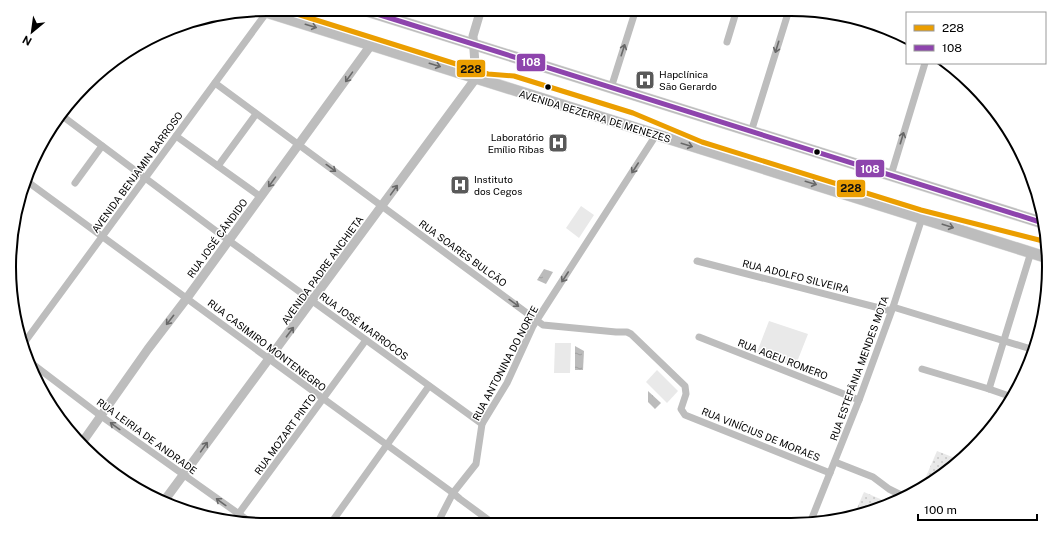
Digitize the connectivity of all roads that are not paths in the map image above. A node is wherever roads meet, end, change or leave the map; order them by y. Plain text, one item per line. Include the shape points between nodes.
1 (259, 16) edge
2 (279, 16) edge
3 (384, 16) edge
4 (479, 16) edge
5 (634, 16) edge
6 (735, 16) edge
7 (787, 16) edge
8 (727, 42) dead end
9 (474, 44) junction
10 (371, 45) junction
11 (925, 64) edge
12 (476, 78) junction
13 (215, 83) junction
14 (611, 88) junction
15 (256, 114) junction
16 (65, 118) edge
17 (751, 132) junction
18 (656, 135) junction
19 (176, 136) junction
20 (299, 145) junction
21 (102, 146) junction
22 (218, 166) junction
23 (891, 175) junction
24 (145, 178) junction
25 (75, 182) dead end
26 (30, 183) edge
27 (261, 197) junction
28 (383, 206) junction
29 (922, 218) junction
30 (1038, 221) edge
31 (102, 236) junction
32 (229, 240) junction
33 (1031, 252) junction
34 (1041, 256) edge
35 (697, 261) dead end
36 (187, 298) junction
37 (313, 301) junction
38 (892, 309) junction
39 (537, 320) junction
40 (700, 337) dead end
41 (27, 339) edge
42 (366, 340) junction
43 (1004, 342) junction
44 (1029, 348) edge
45 (270, 359) junction
46 (37, 367) edge
47 (922, 369) dead end
48 (429, 386) junction
49 (989, 389) junction
50 (1006, 395) edge
51 (323, 399) junction
52 (859, 400) junction
53 (685, 415) joint
54 (101, 416) junction
55 (482, 424) junction
56 (85, 439) edge
57 (388, 445) junction
58 (834, 462) junction
59 (830, 473) junction
60 (184, 475) junction
61 (453, 493) junction
62 (899, 493) edge
63 (167, 497) edge
64 (235, 516) edge
65 (237, 516) edge
66 (813, 517) edge
67 (335, 518) edge
68 (440, 518) edge
69 (486, 518) edge

1 - 13 street, AVENIDA BENJAMIN BARROSO
2 -> 10 main road, AVENIDA BEZERRA DE MENEZES
3 - 9 main road
4 - 9 street via 473,36
14 -> 5 street
6 - 8 street
7 -> 17 street
9 - 12 street
9 - 14 main road
10 -> 12 main road, AVENIDA BEZERRA DE MENEZES
10 -> 20 street, RUA JOSÉ CÂNDIDO
23 -> 11 street
12 - 18 main road, AVENIDA BEZERRA DE MENEZES
28 -> 12 street, AVENIDA PADRE ANCHIETA
13 - 15 street, RUA SOARES BULCÃO
13 - 19 street, AVENIDA BENJAMIN BARROSO
14 - 17 main road
15 - 20 street, RUA SOARES BULCÃO
15 - 22 street
16 - 21 street, RUA JOSÉ MARROCOS
17 - 23 main road
18 -> 29 main road, AVENIDA BEZERRA DE MENEZES
18 -> 39 street, RUA ANTONINA DO NORTE
19 - 22 street
19 - 24 street, AVENIDA BENJAMIN BARROSO
20 -> 27 street, RUA JOSÉ CÂNDIDO
20 -> 28 street, RUA SOARES BULCÃO
21 - 24 street, RUA JOSÉ MARROCOS
21 - 25 street
22 - 27 street
23 - 30 main road
24 - 31 street, AVENIDA BENJAMIN BARROSO
24 - 32 street, RUA JOSÉ MARROCOS
26 - 31 street, RUA CASIMIRO MONTENEGRO
27 - 32 street, RUA JOSÉ CÂNDIDO
28 - 37 street, AVENIDA PADRE ANCHIETA
28 -> 39 street, RUA SOARES BULCÃO
29 -> 33 main road, AVENIDA BEZERRA DE MENEZES
29 - 38 street, RUA ESTEFÂNIA MENDES MOTA
31 - 36 street, RUA CASIMIRO MONTENEGRO
31 - 41 street, AVENIDA BENJAMIN BARROSO
32 - 36 street, RUA JOSÉ CÂNDIDO
32 - 37 street, RUA JOSÉ MARROCOS
33 - 34 main road, AVENIDA BEZERRA DE MENEZES
33 - 43 street
35 - 38 street, RUA ADOLFO SILVEIRA
36 - 45 street, RUA CASIMIRO MONTENEGRO
36 -> 54 street, RUA JOSÉ CÂNDIDO
37 - 42 street, RUA JOSÉ MARROCOS
45 -> 37 street, AVENIDA PADRE ANCHIETA
38 - 43 street, RUA ADOLFO SILVEIRA
38 - 52 street, RUA ESTEFÂNIA MENDES MOTA
39 - 53 street, RUA SOARES BULCÃO via 543,324 631,334 685,386 686,394 681,409
39 - 55 street, RUA ANTONINA DO NORTE via 507,383
40 - 52 street, RUA AGEU ROMERO
42 - 48 street, RUA JOSÉ MARROCOS
42 - 51 street, RUA MOZART PINTO
43 - 44 street, RUA ADOLFO SILVEIRA
43 - 49 street
45 - 51 street, RUA CASIMIRO MONTENEGRO
60 -> 45 street, AVENIDA PADRE ANCHIETA
46 - 54 street, RUA LEIRIA DE ANDRADE
47 - 49 street
48 - 55 street, RUA JOSÉ MARROCOS
48 - 57 street
49 - 50 street
51 - 57 street, RUA CASIMIRO MONTENEGRO
51 - 65 street, RUA MOZART PINTO
52 - 58 street, RUA ESTEFÂNIA MENDES MOTA
53 - 59 street, RUA VINÍCIUS DE MORAES
54 - 56 street, RUA JOSÉ CÂNDIDO
60 -> 54 street, RUA LEIRIA DE ANDRADE
55 - 61 street, RUA ANTONINA DO NORTE via 476,464
57 - 61 street, RUA CASIMIRO MONTENEGRO
57 - 67 street
58 - 59 street, RUA ESTEFÂNIA MENDES MOTA
58 - 62 street via 873,477
59 - 66 street, RUA ESTEFÂNIA MENDES MOTA
60 - 63 street, AVENIDA PADRE ANCHIETA
64 -> 60 street, RUA LEIRIA DE ANDRADE
61 - 68 street, RUA ANTONINA DO NORTE
61 - 69 street, RUA CASIMIRO MONTENEGRO

